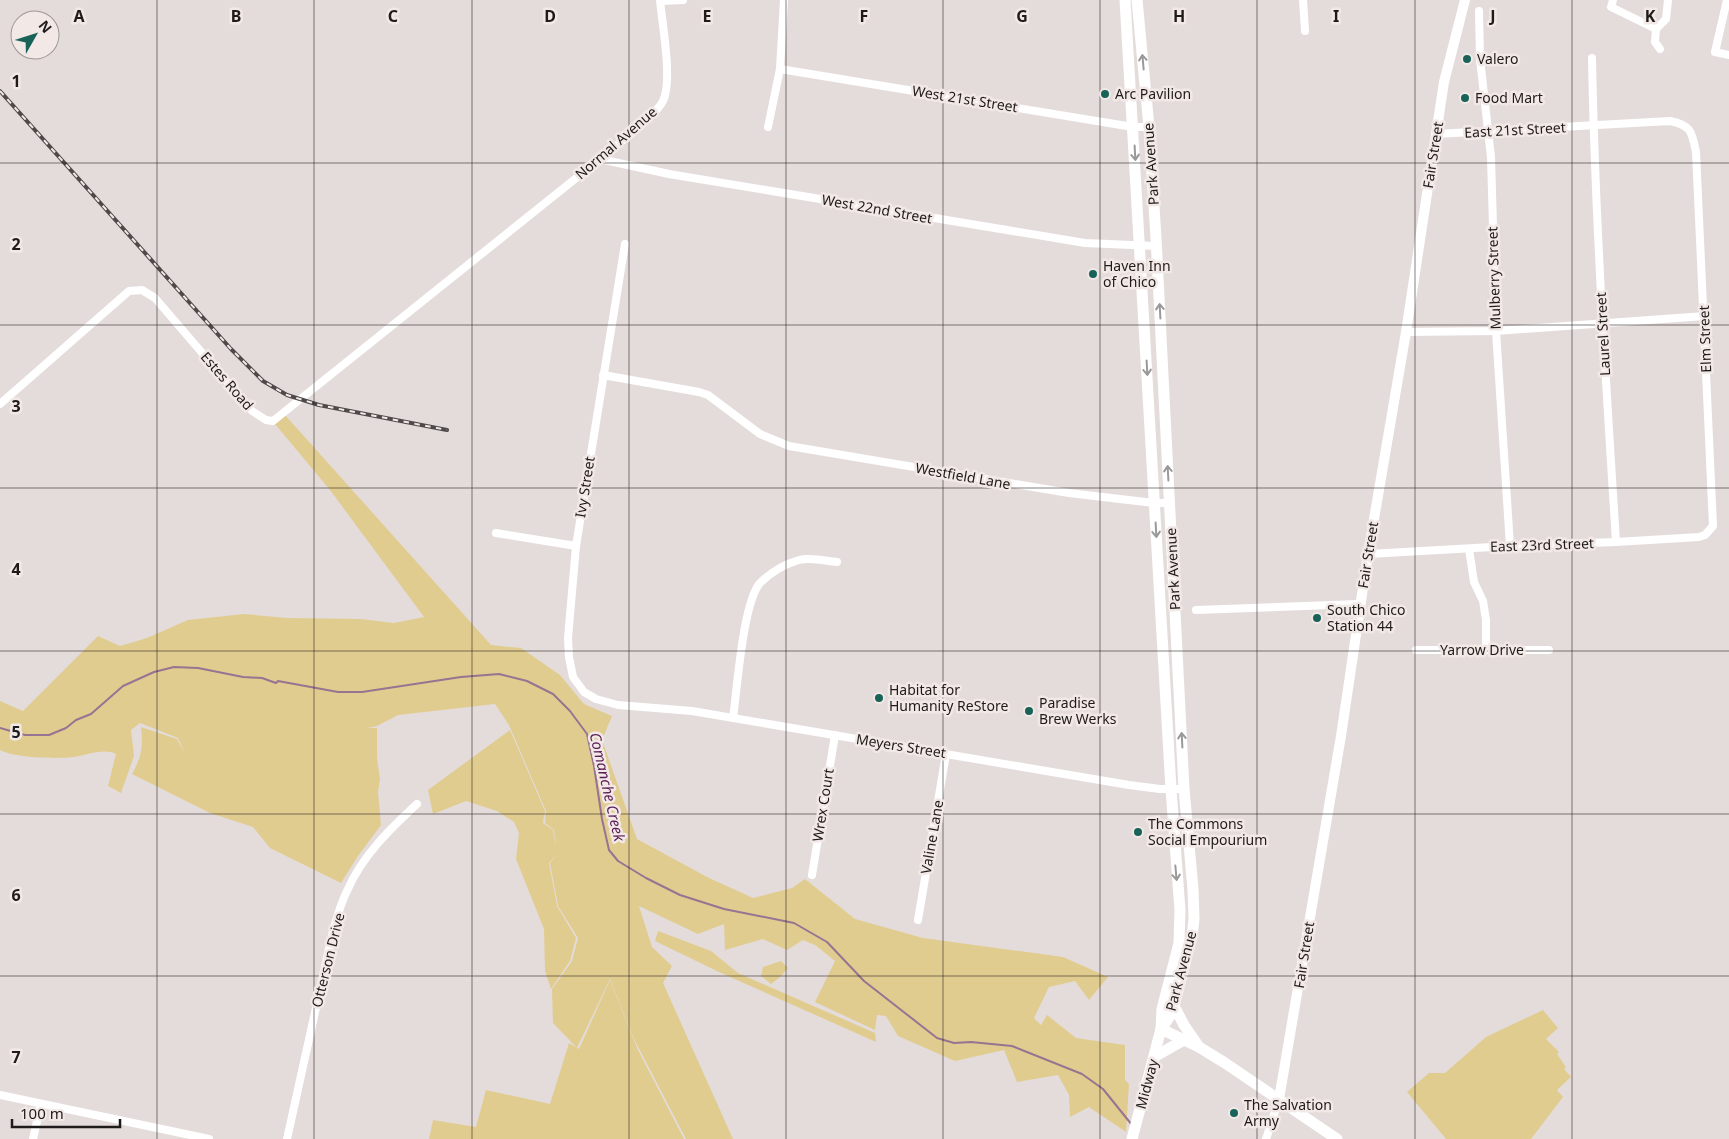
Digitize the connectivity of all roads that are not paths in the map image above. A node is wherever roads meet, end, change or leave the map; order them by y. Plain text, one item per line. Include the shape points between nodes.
1 (683, 0) edge
2 (784, 0) edge
3 (1125, 0) edge
4 (1138, 0) edge
5 (1303, 0) edge
6 (1465, 0) edge
7 (1613, 0) edge
8 (1668, 0) edge
9 (1727, 0) edge
10 (660, 1) edge
11 (1479, 11) dead end
12 (1656, 29) junction
13 (1305, 31) dead end
14 (1660, 49) dead end
15 (1729, 55) edge
16 (1592, 58) dead end
17 (780, 69) junction
18 (1593, 126) junction
19 (768, 127) dead end
20 (1133, 127) junction
21 (1149, 127) junction
22 (1489, 131) junction
23 (1436, 134) junction
24 (600, 159) junction
25 (512, 229) joint
26 (625, 244) dead end
27 (1140, 246) junction
28 (1156, 246) junction
29 (1705, 316) junction
30 (1602, 325) junction
31 (1496, 331) junction
32 (1406, 332) junction
33 (603, 375) junction
34 (0, 404) edge
35 (1154, 503) junction
36 (1169, 503) junction
37 (1713, 526) joint
38 (496, 533) dead end
39 (1616, 542) junction
40 (576, 546) junction
41 (1510, 546) junction
42 (1469, 549) junction
43 (1368, 554) junction
44 (837, 562) dead end
45 (1360, 604) junction
46 (1196, 610) dead end
47 (1416, 650) dead end
48 (1486, 650) junction
49 (1548, 650) dead end
50 (618, 704) joint
51 (733, 718) junction
52 (835, 735) junction
53 (946, 754) junction
54 (1171, 789) junction
55 (1184, 789) junction
56 (417, 804) dead end
57 (812, 875) dead end
58 (918, 920) dead end
59 (1174, 1006) junction
60 (1161, 1029) junction
61 (1184, 1040) junction
62 (1199, 1048) junction
63 (1154, 1057) junction
64 (0, 1095) edge
65 (1279, 1100) junction
66 (41, 1104) junction
67 (1132, 1138) edge
68 (33, 1139) edge
69 (209, 1139) edge
70 (287, 1139) edge
71 (1266, 1139) edge
72 (1337, 1139) edge

1 - 10 street
2 - 17 street
3 - 20 main road, Park Avenue
21 -> 4 main road, Park Avenue
5 - 13 street
6 - 23 street, Fair Street via 1444,82
7 - 12 street via 1611,7
8 - 12 street via 1666,19
9 - 15 street via 1715,52
10 - 24 street, Normal Avenue via 667,78 663,100 653,113
11 - 22 street, Mulberry Street via 1480,60
12 - 14 street via 1655,42
16 - 18 street, Laurel Street
17 - 19 street
17 - 20 street, West 21st Street
18 - 22 street, East 21st Street
18 - 29 street, Elm Street via 1670,121 1684,124 1693,135
18 - 30 street, Laurel Street
20 - 21 street, West 21st Street
20 -> 27 main road, Park Avenue
21 - 28 main road, Park Avenue
22 - 23 street, East 21st Street
22 - 31 street, Mulberry Street
23 - 32 street, Fair Street
24 - 25 street, Normal Avenue
24 - 27 street, West 22nd Street via 669,174 1085,244
25 - 34 street, Estes Road via 273,421 252,411 155,298 142,290 129,291
26 - 33 street, Ivy Street
27 - 28 street, West 22nd Street
27 -> 35 main road, Park Avenue
36 -> 28 main road, Park Avenue
29 - 30 street
29 - 37 street, Elm Street
30 - 31 street
30 - 39 street, Laurel Street
31 - 32 street
31 - 41 street, Mulberry Street
32 - 43 street, Fair Street
33 - 35 street, Westfield Lane via 708,395 760,434 789,446 1069,493
33 - 40 street, Ivy Street
35 - 36 street, Westfield Lane
35 -> 54 main road, Park Avenue
55 -> 36 main road, Park Avenue
37 - 39 street, East 23rd Street via 1706,535
38 - 40 street
39 - 41 street, East 23rd Street
40 - 50 street, Ivy Street via 568,638 574,677 584,692 596,699
41 - 42 street, East 23rd Street
42 - 43 street, East 23rd Street
42 - 48 street via 1474,582 1483,601
43 - 45 street, Fair Street
44 - 51 street via 800,560 776,570 758,584 746,621
45 - 46 street
45 - 65 street, Fair Street via 1341,736
47 - 48 street, Yarrow Drive
48 - 49 street, Yarrow Drive
50 - 51 street, Meyers Street
51 - 52 street, Meyers Street
52 - 53 street, Meyers Street
52 - 57 street, Wrex Court
53 - 54 street, Meyers Street
53 - 58 street, Valine Lane
54 - 55 street, Meyers Street
54 -> 60 main road, Park Avenue via 1180,910 1179,943 1162,1009
55 - 59 main road, Park Avenue via 1194,919
56 - 70 street, Otterson Drive via 392,827 366,859 340,908
59 - 60 main road, Park Avenue
59 - 62 main road
60 - 61 main road
60 - 63 main road, Midway
61 - 62 main road
61 - 63 main road
62 - 65 main road
63 - 67 main road, Midway
64 - 66 street
65 - 71 street, Fair Street
65 - 72 main road
66 - 68 street
66 - 69 street

